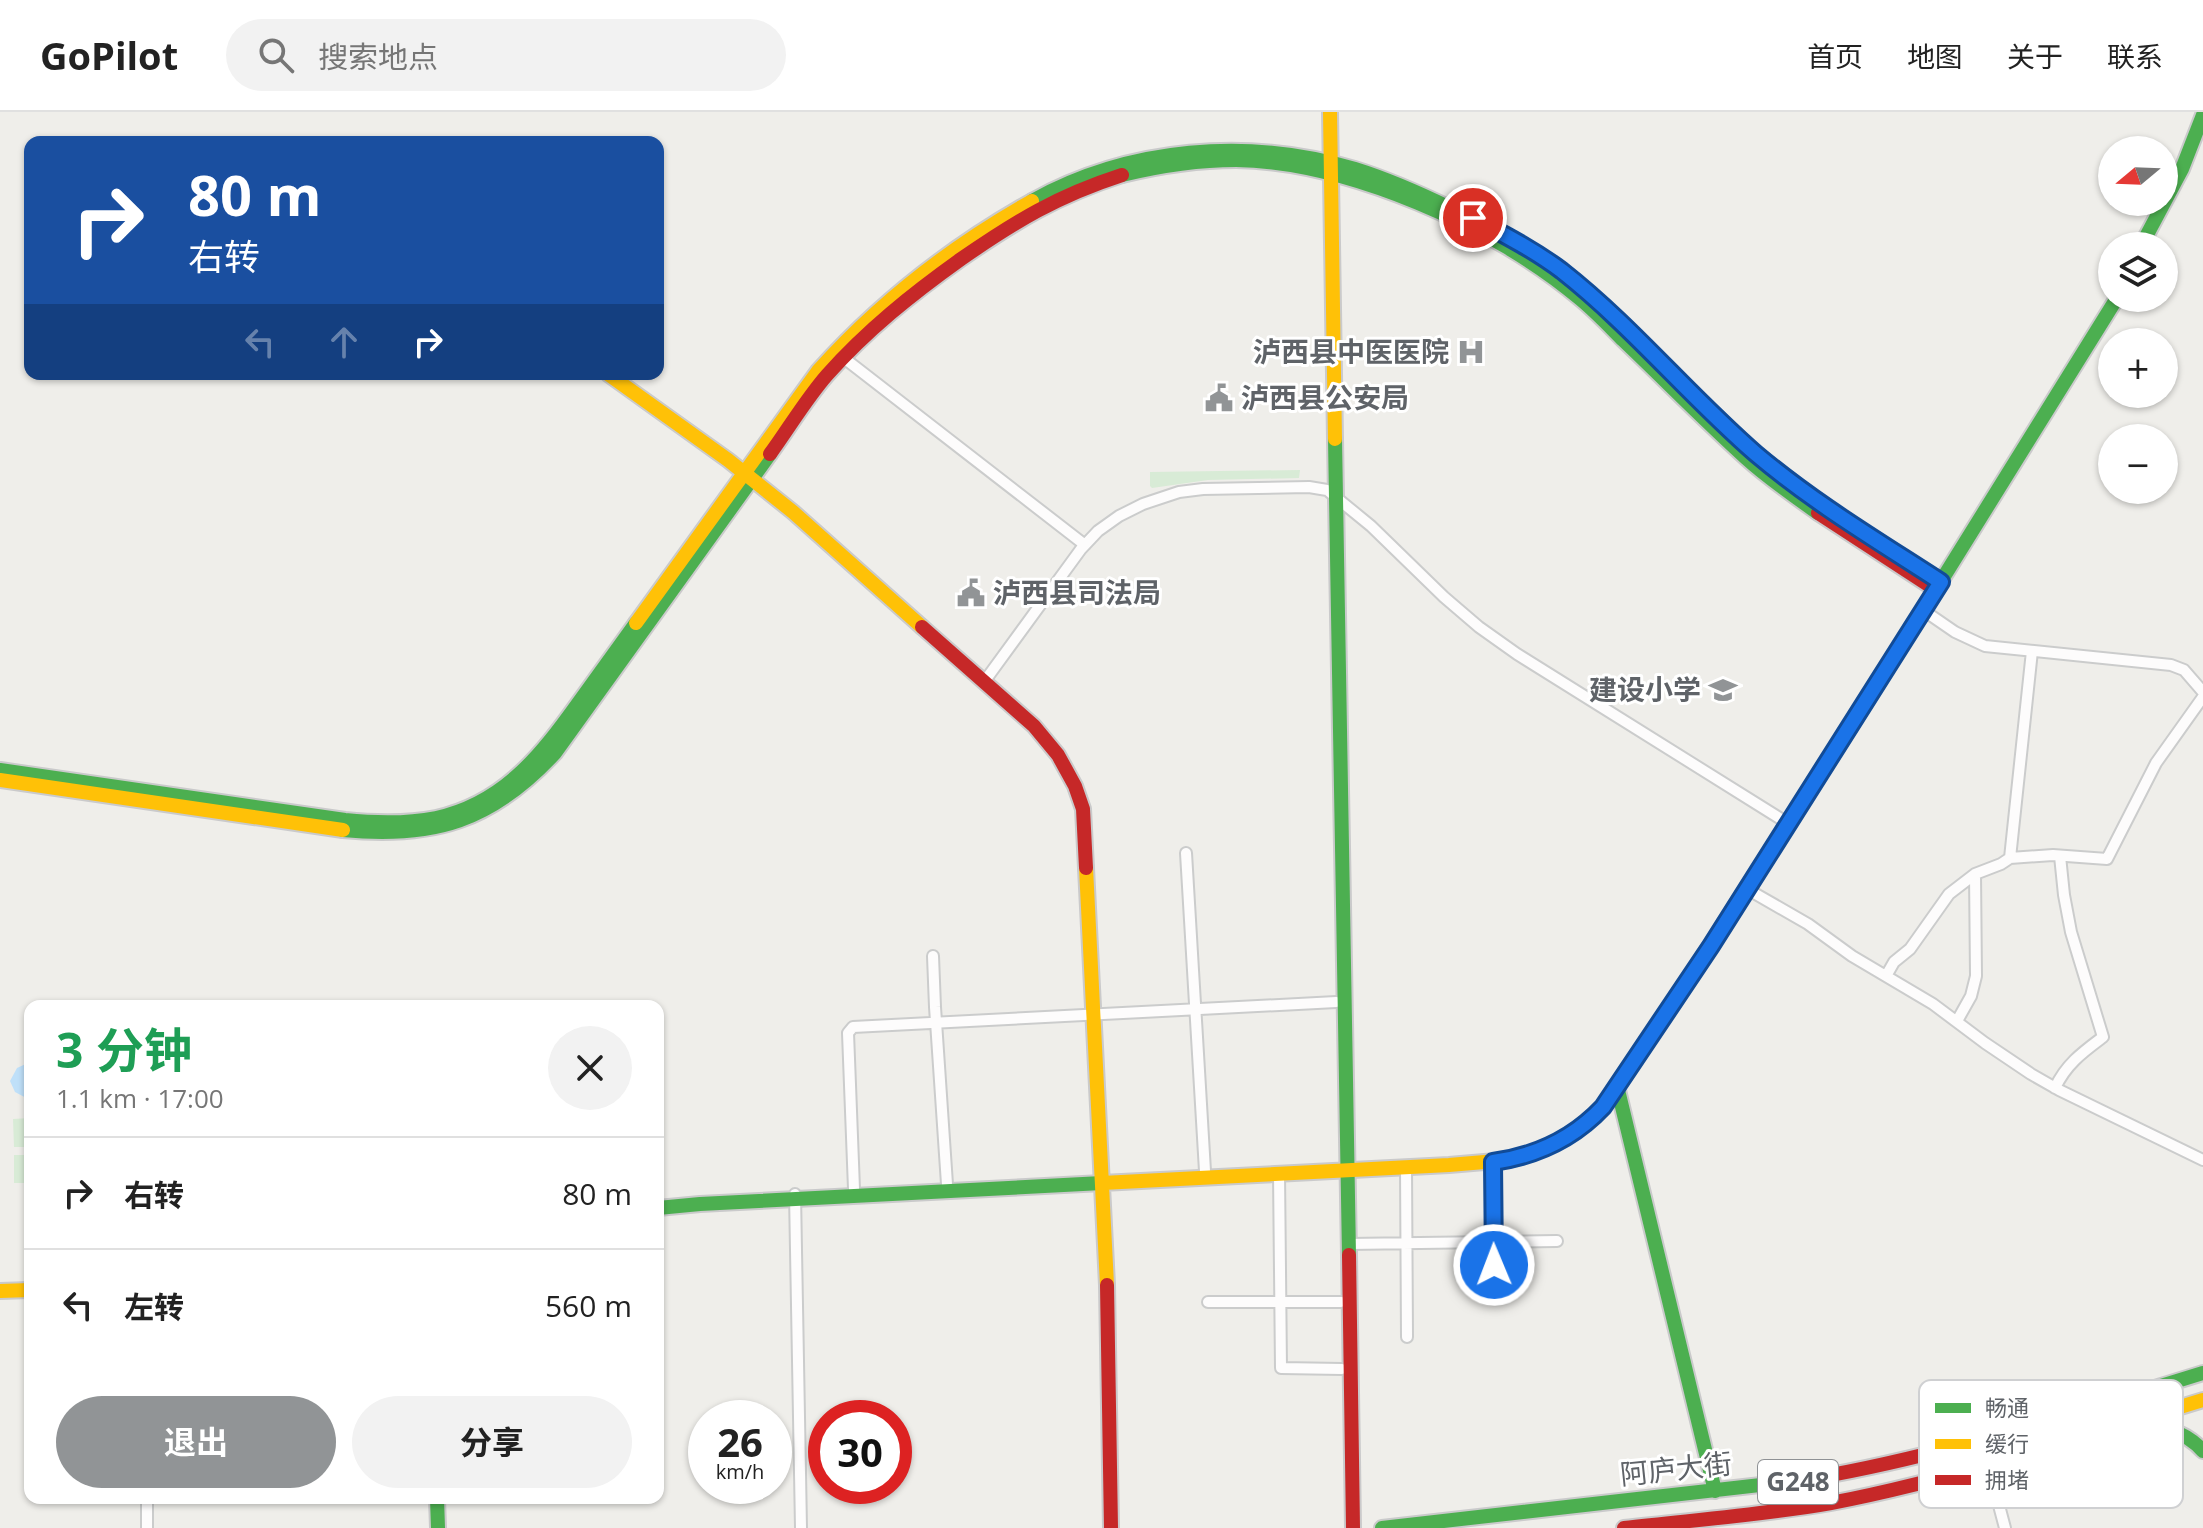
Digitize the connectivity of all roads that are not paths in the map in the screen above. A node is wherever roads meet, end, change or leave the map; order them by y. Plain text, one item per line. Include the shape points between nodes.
1 (1321, 112) edge
2 (1330, 112) edge
3 (2203, 115) edge
4 (2203, 132) edge
5 (1327, 166) junction
6 (2148, 232) edge
7 (2155, 232) edge
8 (2102, 312) edge
9 (2108, 312) edge
10 (840, 354) junction
11 (616, 380) edge
12 (749, 476) junction
13 (1332, 494) junction
14 (1085, 545) junction
15 (1936, 585) junction
16 (1923, 610) junction
17 (2032, 651) junction
18 (984, 682) junction
19 (2203, 695) edge
20 (0, 770) edge
21 (0, 780) edge
22 (1786, 822) junction
23 (1186, 853) dead end
24 (2060, 856) junction
25 (2010, 858) junction
26 (1975, 874) junction
27 (1747, 889) junction
28 (933, 956) dead end
29 (1886, 976) junction
30 (1336, 1002) junction
31 (1195, 1008) junction
32 (1095, 1013) junction
33 (1957, 1021) junction
34 (936, 1022) junction
35 (1617, 1086) junction
36 (2055, 1088) junction
37 (2203, 1160) edge
38 (1493, 1162) junction
39 (1343, 1166) junction
40 (1406, 1167) junction
41 (1205, 1171) junction
42 (1279, 1173) junction
43 (1103, 1179) junction
44 (947, 1184) junction
45 (854, 1189) junction
46 (795, 1196) junction
47 (664, 1202) edge
48 (664, 1207) edge
49 (1557, 1241) dead end
50 (1494, 1242) junction
51 (1407, 1243) junction
52 (1349, 1244) junction
53 (1495, 1287) dead end
54 (24, 1290) edge
55 (0, 1291) edge
56 (1208, 1302) dead end
57 (1280, 1302) junction
58 (1341, 1302) junction
59 (1407, 1337) dead end
60 (1342, 1369) junction
61 (2203, 1373) edge
62 (2180, 1380) edge
63 (2203, 1400) edge
64 (2183, 1406) edge
65 (2183, 1434) edge
66 (2203, 1451) edge
67 (1919, 1456) edge
68 (1919, 1482) edge
69 (1715, 1491) junction
70 (147, 1504) edge
71 (437, 1504) edge
72 (2000, 1508) edge
73 (1722, 1523) edge
74 (147, 1528) edge
75 (438, 1528) edge
76 (801, 1528) edge
77 (1111, 1528) edge
78 (1344, 1528) edge
79 (1353, 1528) edge
80 (1382, 1528) edge
81 (1624, 1528) edge
82 (2005, 1528) edge

1 - 5 main road
2 - 5 main road
3 - 6 main road
4 - 7 main road
5 - 10 main road via 1209,160 1098,181 1008,226
5 - 13 main road
5 - 15 main road via 1461,224 1544,271 1772,480 1834,526
8 - 15 main road
9 - 15 main road
10 - 12 main road
10 - 14 street
11 - 12 main road
12 - 18 main road
12 - 20 main road via 547,747 504,788 464,809 419,821 370,822
12 - 21 main road via 555,753 510,796 471,818 420,831 369,832
13 - 14 street via 1309,487 1179,492 1130,510
13 - 22 street via 1479,627
13 - 30 main road
13 - 39 main road
14 - 18 street
15 - 16 main road
15 - 22 main road
16 - 17 street via 1985,646
16 - 22 main road
17 - 19 street via 2171,665 2184,670
17 - 25 street
18 - 32 main road via 1051,744 1080,797
19 - 24 street via 2156,763 2107,859
22 - 27 main road
22 - 39 main road via 1598,1104 1579,1122 1543,1143 1507,1154
23 - 31 street
24 - 25 street
24 - 36 street via 2071,932 2103,1037 2075,1058
25 - 26 street
26 - 29 street via 1949,894
26 - 33 street via 1976,976
27 - 29 street
27 - 35 main road
28 - 34 street
29 - 33 street
30 - 31 street
30 - 39 main road
31 - 32 street
31 - 41 street
32 - 34 street
32 - 43 main road
33 - 36 street
34 - 44 street
34 - 45 street via 856,1027 848,1033
35 - 38 main road via 1603,1107 1570,1135 1533,1153
35 - 69 main road
36 - 37 street
38 - 40 main road
38 - 50 street
39 - 40 main road
39 - 41 main road
39 - 42 main road
39 - 52 main road
39 - 58 main road
40 - 51 street
41 - 43 main road
42 - 43 main road
42 - 57 street
43 - 44 main road
43 - 46 main road
43 - 77 main road
44 - 45 main road
45 - 46 main road
46 - 47 main road
46 - 48 main road
46 - 76 street
49 - 50 street
50 - 51 street
50 - 53 street
51 - 52 street
51 - 59 street
52 - 79 main road
54 - 55 main road
56 - 57 street
57 - 58 street
57 - 60 street via 1281,1368
58 - 60 main road
60 - 78 main road
61 - 62 main road, 阿庐大街 / G248
63 - 64 main road, G248
65 - 66 main road
67 - 69 main road, 阿庐大街 / G248 via 1800,1481
68 - 73 main road, G248
69 - 80 main road, 阿庐大街 / G248
70 - 74 street
71 - 75 main road
72 - 82 street
73 - 81 main road, G248

